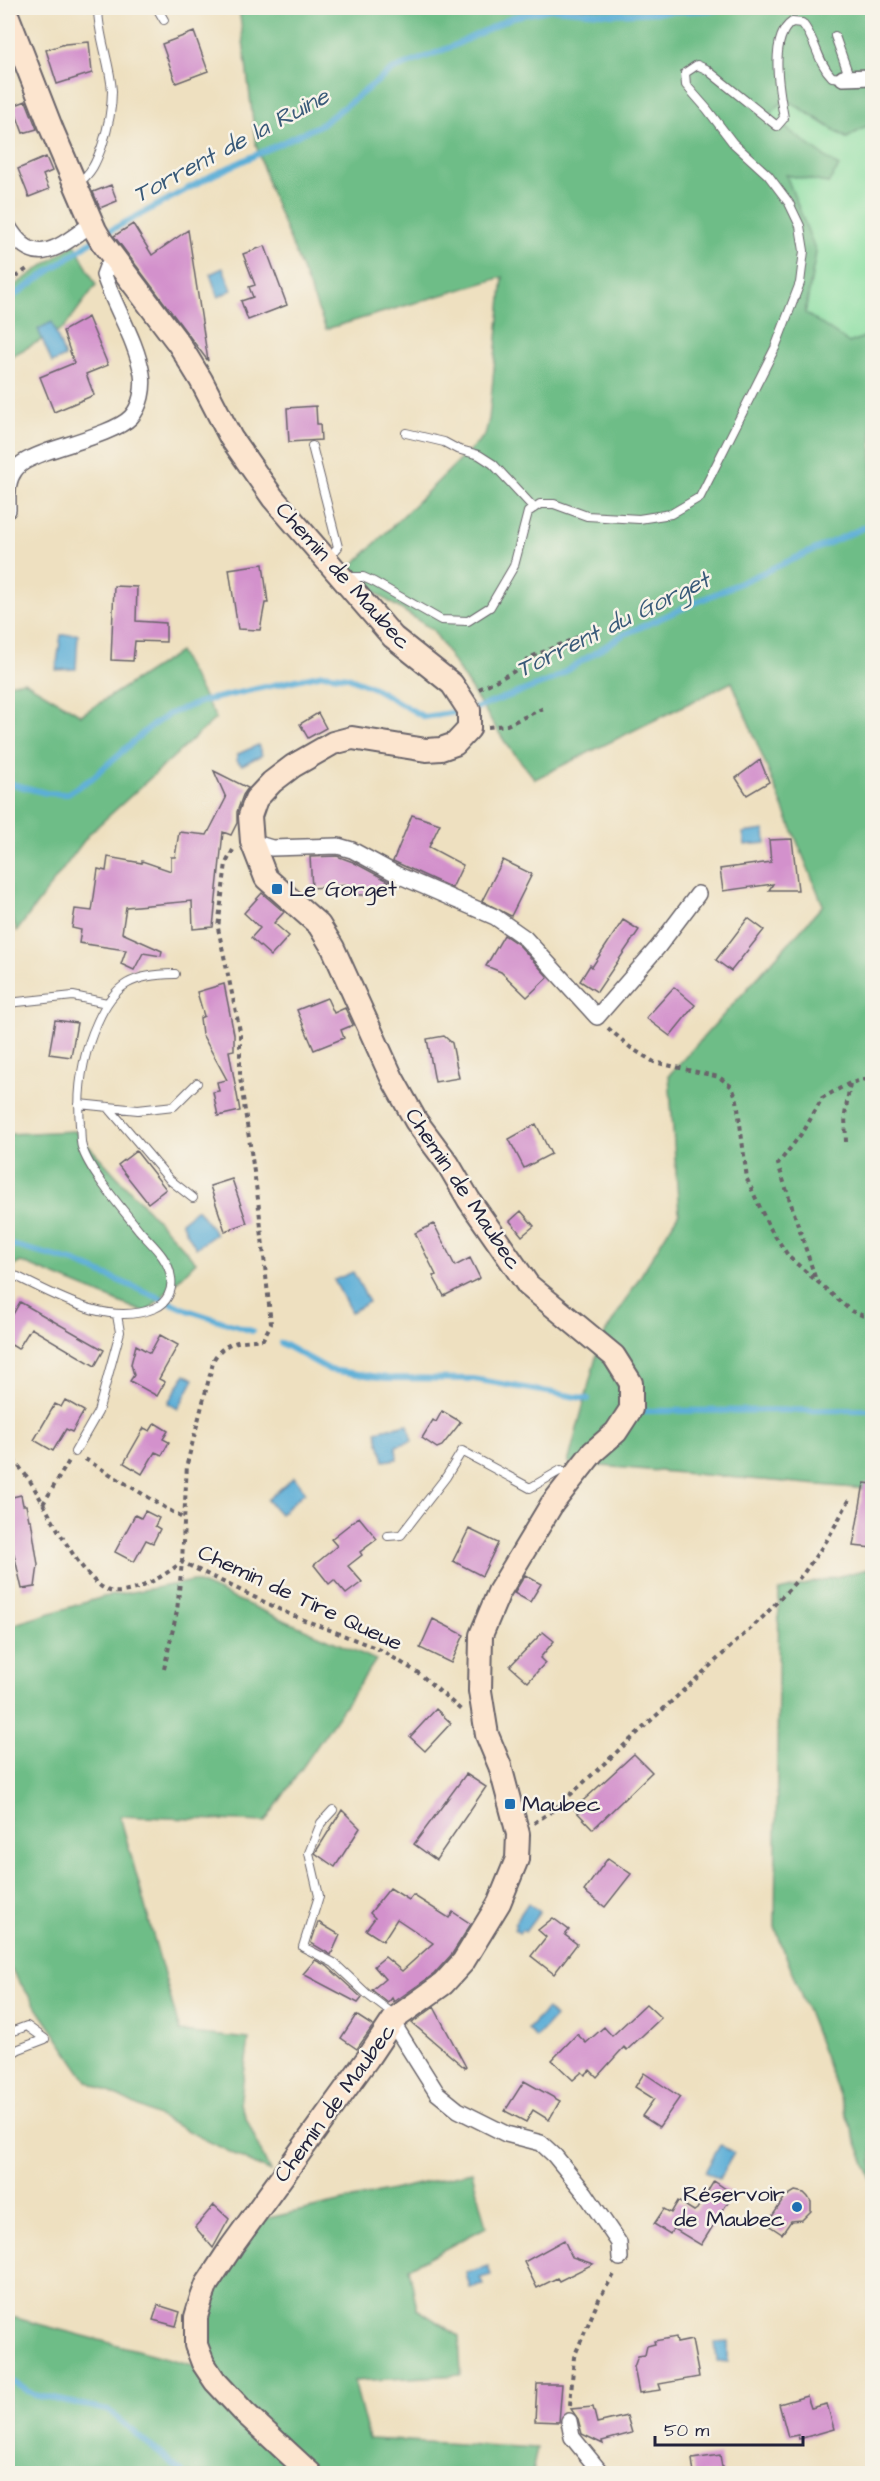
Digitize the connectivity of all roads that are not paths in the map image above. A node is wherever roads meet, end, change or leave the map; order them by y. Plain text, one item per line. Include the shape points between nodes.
1 (98, 8) edge
2 (157, 8) edge
3 (8, 17) edge
4 (164, 20) dead end
5 (834, 36) dead end
6 (843, 78) junction
7 (873, 78) edge
8 (76, 185) junction
9 (93, 223) junction
10 (8, 226) edge
11 (117, 261) junction
12 (406, 433) dead end
13 (312, 446) dead end
14 (534, 508) junction
15 (8, 510) edge
16 (323, 558) junction
17 (341, 578) junction
18 (252, 842) junction
19 (698, 894) dead end
20 (175, 974) dead end
21 (8, 1003) edge
22 (107, 1003) junction
23 (197, 1083) dead end
24 (79, 1104) junction
25 (108, 1107) junction
26 (193, 1198) dead end
27 (8, 1275) edge
28 (117, 1315) junction
29 (75, 1452) road end
30 (573, 1476) junction
31 (388, 1536) dead end
32 (333, 1810) dead end
33 (394, 2019) junction
34 (8, 2033) edge
35 (8, 2056) edge
36 (620, 2258) road end
37 (569, 2421) road end
38 (311, 2474) edge
39 (602, 2474) edge

1 - 8 lane via 112,106 98,157 90,174
2 - 4 lane
3 - 8 street, Chemin de Maubec
5 - 6 lane via 847,70
6 - 7 street
6 - 14 lane via 832,77 823,68 810,32 802,23 792,22 786,26 780,42 776,72 784,118 777,126 706,69 697,65 685,73 686,85 789,203 800,226 804,251 800,283 775,348 700,497 671,514 639,519 587,516 554,504
8 - 9 street, Chemin de Maubec
9 - 10 street via 50,252 25,248
9 - 11 street, Chemin de Maubec
11 - 15 street via 107,267 104,275 133,341 142,374 138,405 131,417 116,427 39,454 16,467 8,485
11 - 16 street, Chemin de Maubec via 179,344 254,474
12 - 14 lane via 479,455 494,464
13 - 16 lane via 338,547
14 - 17 lane via 528,512 514,566 490,607 468,621 441,620 363,577
16 - 17 street, Chemin de Maubec
17 - 18 street, Chemin de Maubec via 393,637 452,684 469,710 469,729 455,744 441,749 352,738 333,743 286,771 256,799 250,816
18 - 19 street via 273,848 338,846 352,850 398,875 495,917 525,938 597,1017
18 - 30 street, Chemin de Maubec via 266,878 309,914 329,940 411,1112 509,1258 528,1285 614,1356 631,1383 631,1409 616,1432
20 - 22 lane via 146,975 115,992
21 - 22 lane via 73,996
22 - 24 lane via 80,1072
23 - 25 lane via 174,1106 138,1110
24 - 25 lane
24 - 28 lane via 82,1148 103,1185 165,1259 171,1278 170,1294 160,1306
25 - 26 lane via 170,1180
27 - 28 lane
28 - 29 lane via 120,1332 98,1412
30 - 31 lane via 561,1470 530,1488 462,1451 401,1535
30 - 33 street, Chemin de Maubec via 526,1545 499,1592 481,1635 480,1691 487,1736 500,1766 518,1834 517,1859 499,1903 463,1962 443,1984
32 - 33 lane via 321,1823 309,1853 319,1896 303,1947 334,1963
33 - 36 street via 437,2093 458,2110 506,2134 541,2143 555,2156 619,2243
33 - 38 street, Chemin de Maubec via 232,2246 207,2284 196,2317 196,2345 215,2381
34 - 35 lane via 27,2026 45,2039
37 - 39 street via 572,2437

